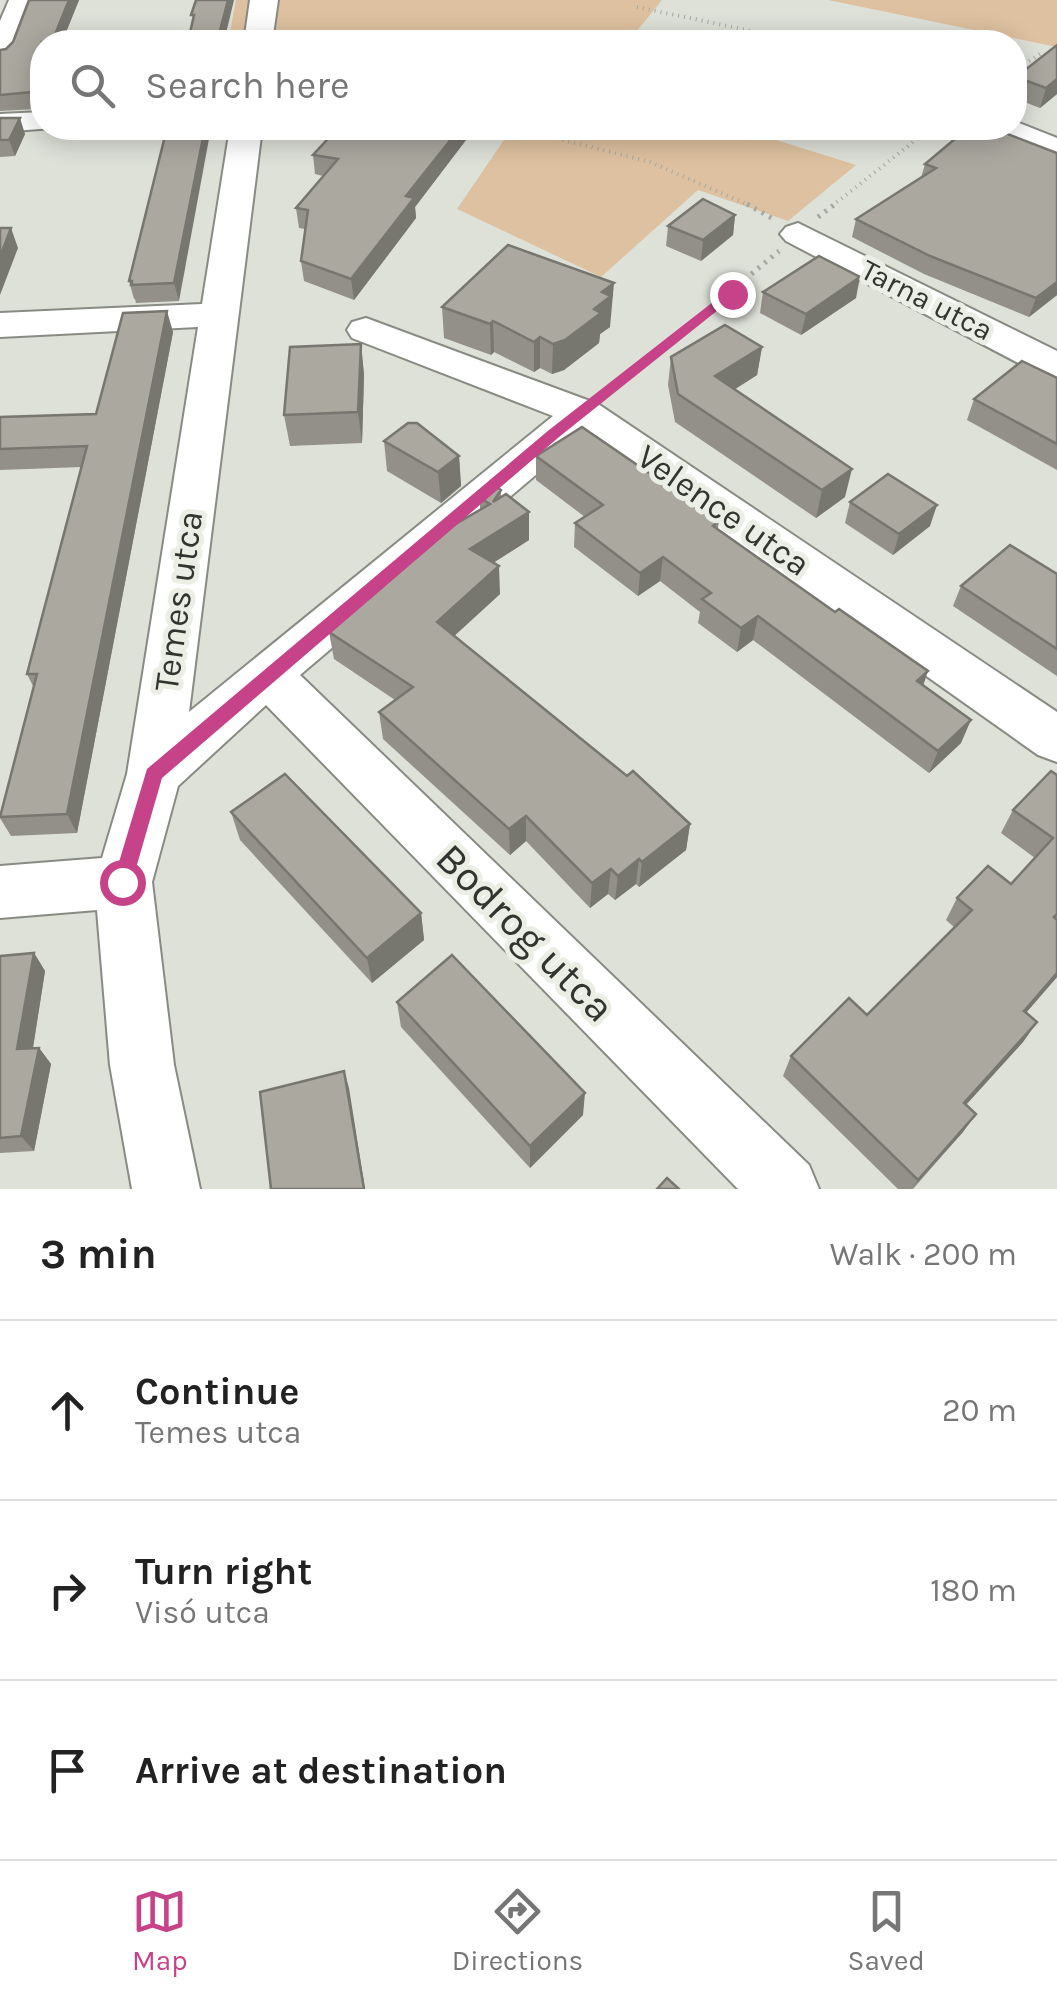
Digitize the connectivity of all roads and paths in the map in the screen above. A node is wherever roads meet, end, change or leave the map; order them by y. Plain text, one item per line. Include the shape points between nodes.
1 (22, 0) edge
2 (264, 0) edge
3 (637, 6) dead end
4 (260, 30) edge
5 (748, 30) edge
6 (1040, 54) edge
7 (0, 55) edge
8 (1027, 62) edge
9 (30, 122) edge
10 (0, 123) edge
11 (1027, 137) edge
12 (244, 140) edge
13 (580, 140) edge
14 (916, 140) edge
15 (1057, 150) edge
16 (798, 234) junction
17 (220, 315) junction
18 (0, 326) edge
19 (366, 330) dead end
20 (1057, 367) edge
21 (583, 413) junction
22 (267, 674) junction
23 (1057, 740) edge
24 (154, 774) junction
25 (122, 882) junction
26 (0, 892) edge
27 (166, 1189) edge
28 (785, 1189) edge

1 - 7 street
2 - 4 street
3 - 5 path
6 - 8 path
9 - 10 street
11 - 15 street
12 - 17 street, Temes utca
13 - 16 path via 745,202
14 - 16 path
16 - 20 street, Tarna utca
16 - 21 path
17 - 18 street
17 - 24 street, Temes utca
19 - 21 street, Velence utca
21 - 22 street
21 - 23 street, Velence utca
22 - 24 street
22 - 28 street, Bodrog utca
24 - 25 street, Temes utca
25 - 26 street
25 - 27 street, Temes utca via 142,1065

